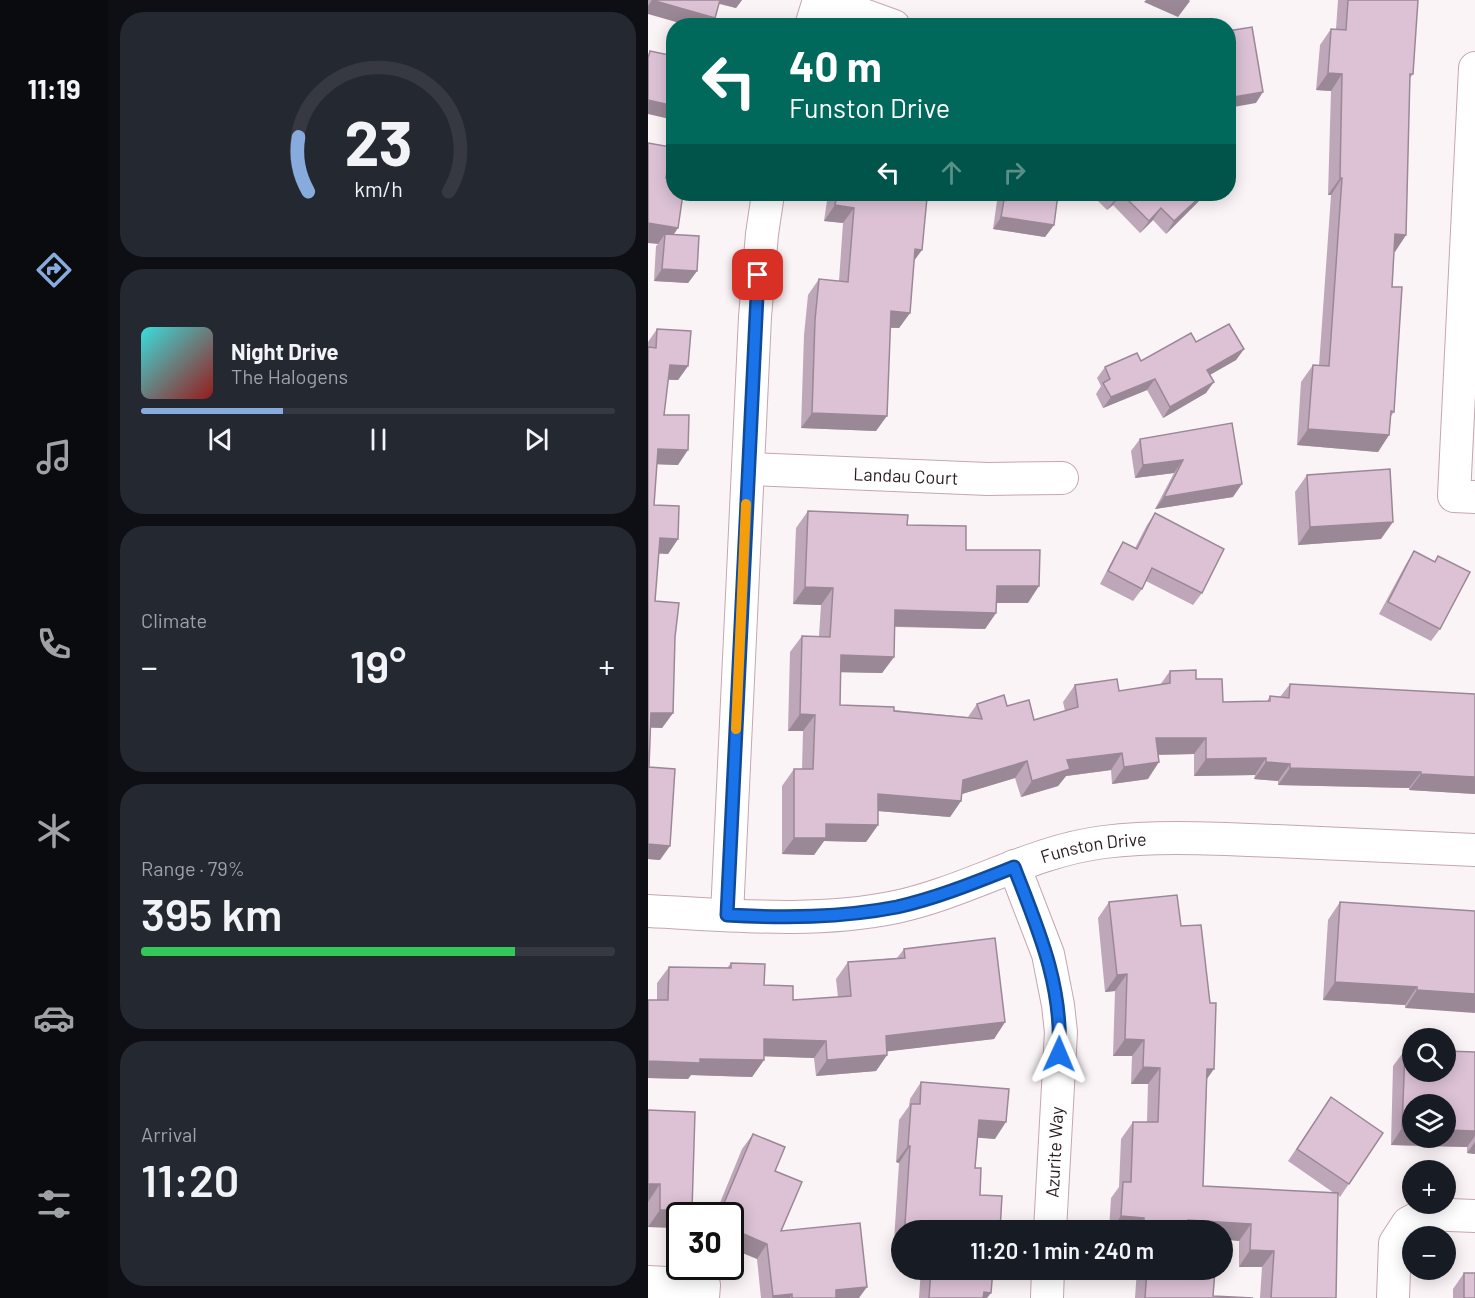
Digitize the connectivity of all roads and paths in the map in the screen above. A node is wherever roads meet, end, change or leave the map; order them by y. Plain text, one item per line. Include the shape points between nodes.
1 (821, 0) edge
2 (814, 18) edge
3 (872, 18) edge
4 (1475, 68) edge
5 (767, 201) edge
6 (748, 469) junction
7 (1062, 478) dead end
8 (1475, 497) edge
9 (1475, 850) edge
10 (1014, 867) junction
11 (648, 911) edge
12 (727, 915) junction
13 (1475, 1216) edge
14 (1051, 1220) edge
15 (1048, 1280) edge
16 (648, 1282) edge
17 (704, 1298) edge
18 (1047, 1298) edge
19 (1393, 1298) edge

1 - 2 street
1 - 3 street
4 - 8 street via 1454,496
5 - 6 street via 755,317
6 - 7 street, Landau Court via 988,479
6 - 12 street
9 - 10 street, Funston Drive via 1173,837 1102,842
10 - 12 street, Funston Drive via 897,907 790,918
10 - 14 street, Azurite Way via 1048,954 1061,1032
11 - 12 street, Funston Drive
13 - 19 street via 1425,1214 1408,1223 1395,1243
15 - 18 street
16 - 17 street via 704,1285

